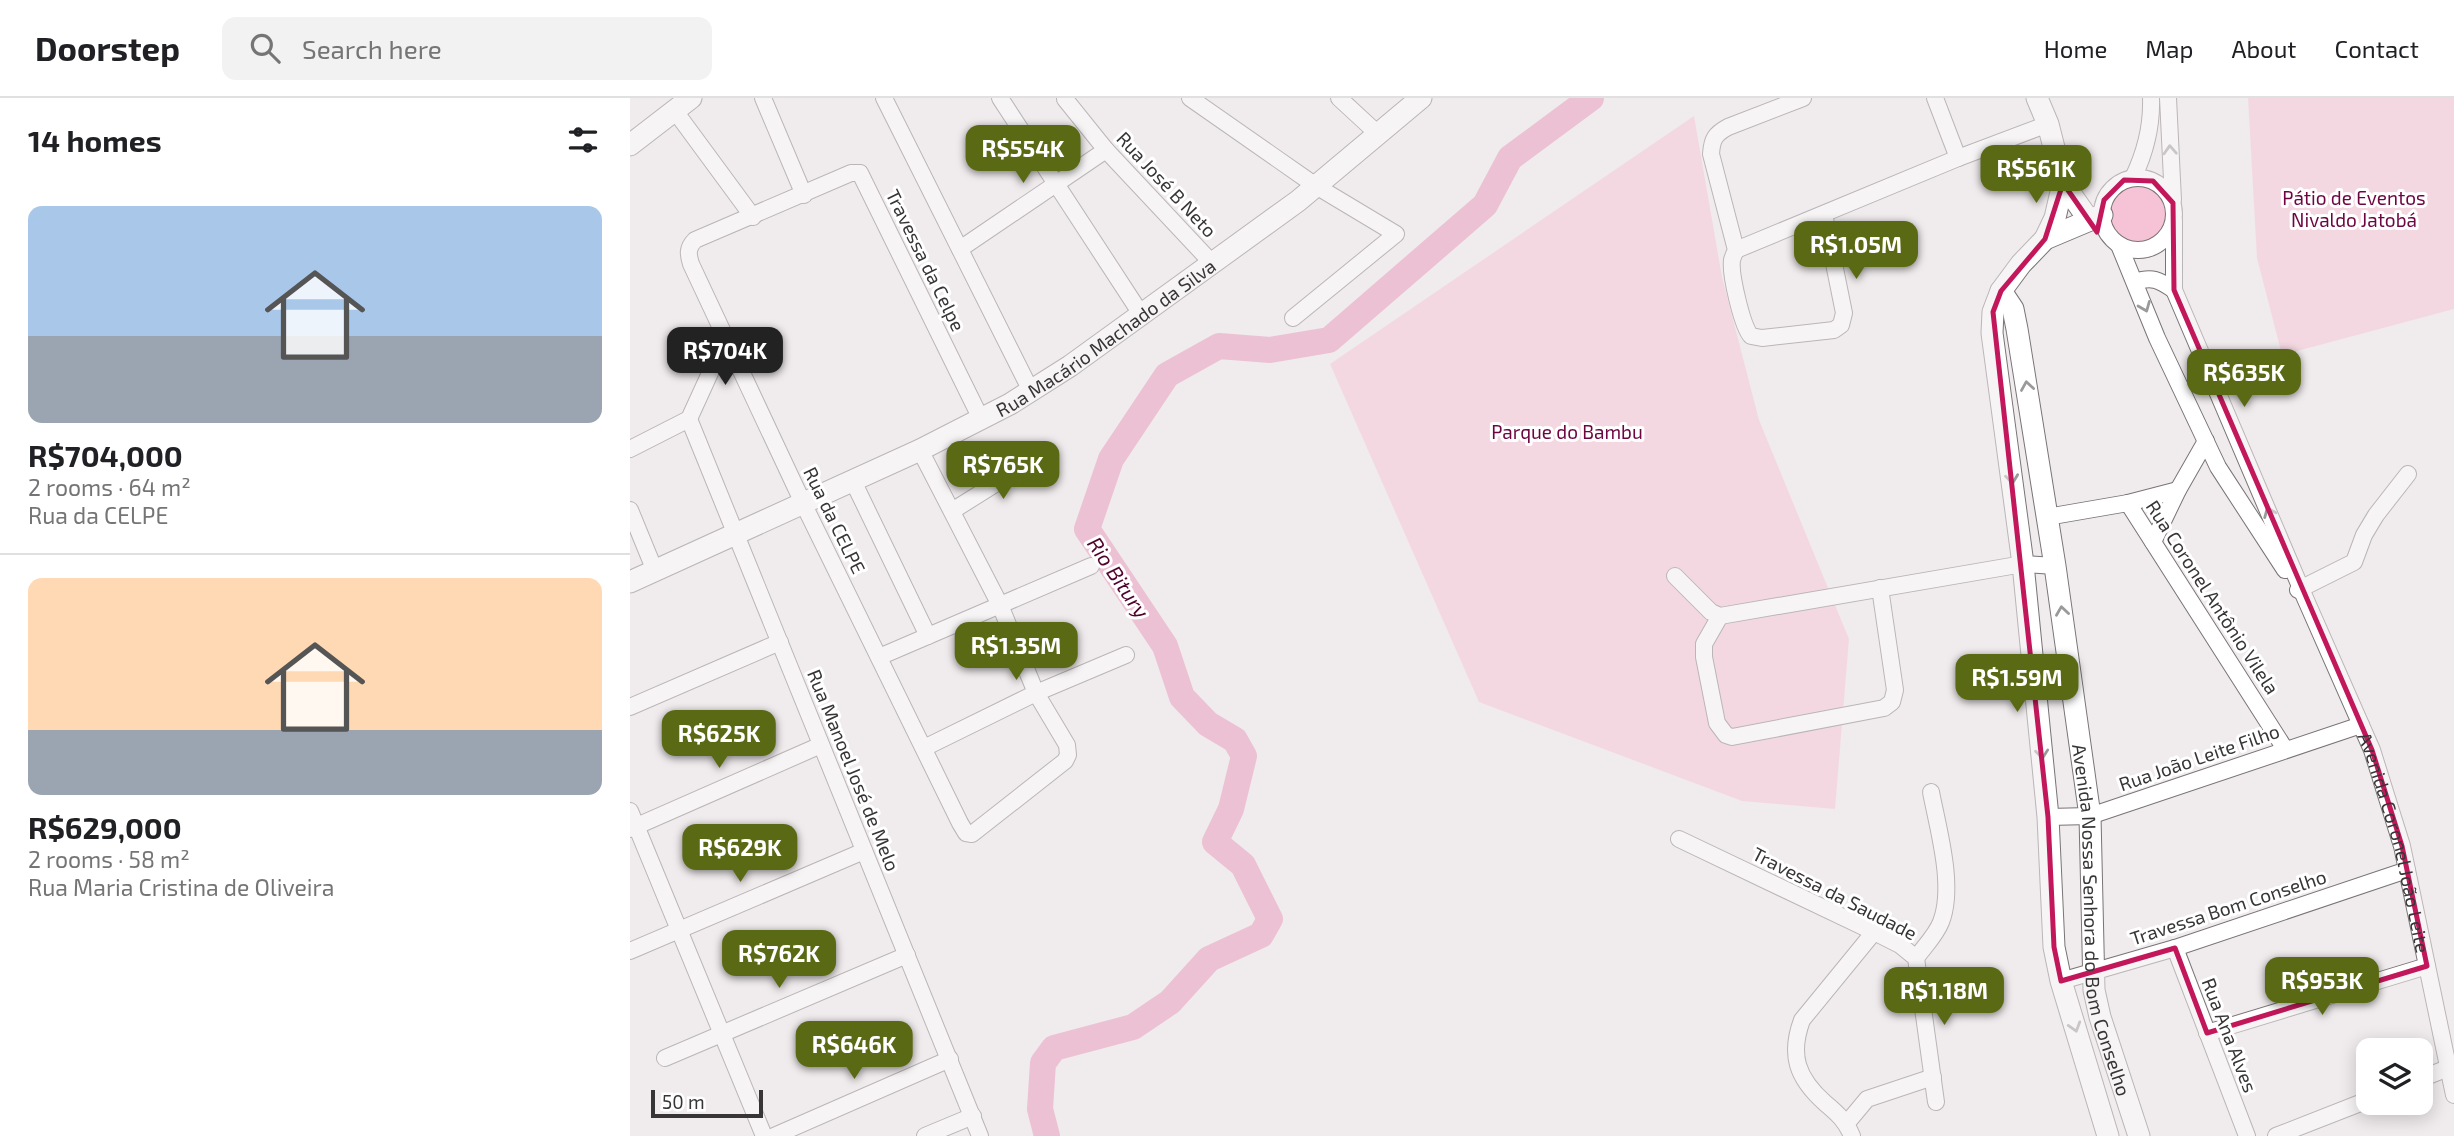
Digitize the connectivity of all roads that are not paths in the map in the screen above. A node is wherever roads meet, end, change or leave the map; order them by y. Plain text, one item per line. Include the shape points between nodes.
1 (763, 98) edge
2 (884, 98) edge
3 (1000, 98) edge
4 (1190, 98) edge
5 (1339, 98) edge
6 (1422, 98) edge
7 (1803, 98) edge
8 (1935, 98) edge
9 (2036, 98) edge
10 (2168, 98) edge
11 (1065, 100) edge
12 (2149, 102) edge
13 (683, 104) edge
14 (2048, 124) junction
15 (1378, 134) junction
16 (632, 139) edge
17 (1106, 150) junction
18 (1958, 158) junction
19 (2133, 177) junction
20 (2063, 183) junction
21 (1056, 185) junction
22 (1316, 186) junction
23 (804, 195) junction
24 (2173, 203) junction
25 (1824, 214) junction
26 (752, 217) junction
27 (2096, 218) junction
28 (2174, 221) junction
29 (2045, 239) junction
30 (2119, 244) junction
31 (960, 249) junction
32 (1737, 250) junction
33 (1212, 263) junction
34 (2135, 282) junction
35 (2174, 290) junction
36 (2001, 291) junction
37 (1142, 314) junction
38 (1293, 317) dead end
39 (726, 338) junction
40 (1031, 391) junction
41 (689, 419) junction
42 (981, 419) junction
43 (2206, 442) junction
44 (630, 449) edge
45 (920, 450) junction
46 (1035, 459) dead end
47 (2408, 474) dead end
48 (853, 481) junction
49 (2178, 490) junction
50 (2128, 502) junction
51 (803, 503) junction
52 (630, 510) edge
53 (952, 511) junction
54 (2047, 517) junction
55 (736, 534) junction
56 (2153, 542) junction
57 (2023, 564) junction
58 (1091, 566) dead end
59 (2055, 566) junction
60 (655, 571) junction
61 (1675, 576) dead end
62 (630, 582) edge
63 (1880, 588) junction
64 (2301, 592) junction
65 (1000, 605) junction
66 (1720, 616) junction
67 (928, 636) junction
68 (780, 642) junction
69 (1126, 655) dead end
70 (879, 657) junction
71 (1036, 693) junction
72 (630, 708) edge
73 (2361, 725) junction
74 (821, 745) junction
75 (924, 748) junction
76 (2285, 749) junction
77 (1931, 792) dead end
78 (2090, 816) junction
79 (2048, 817) junction
80 (632, 822) edge
81 (1679, 839) dead end
82 (864, 850) junction
83 (2407, 870) junction
84 (678, 930) junction
85 (1874, 932) junction
86 (2175, 948) junction
87 (630, 951) edge
88 (907, 955) junction
89 (1916, 958) junction
90 (2427, 965) junction
91 (2094, 971) junction
92 (2061, 981) junction
93 (2207, 1033) junction
94 (722, 1034) junction
95 (665, 1058) dead end
96 (950, 1059) junction
97 (2448, 1068) junction
98 (2433, 1074) edge
99 (1933, 1077) junction
100 (2454, 1095) edge
101 (1936, 1102) dead end
102 (2356, 1105) edge
103 (973, 1116) junction
104 (1850, 1129) edge
105 (764, 1136) edge
106 (774, 1136) edge
107 (925, 1136) edge
108 (980, 1136) edge
109 (2108, 1136) edge
110 (2139, 1136) edge
111 (2246, 1136) edge
112 (2276, 1136) edge

1 - 23 street
2 - 31 street
3 - 21 street
4 - 22 street
5 - 15 street
6 - 15 street, Rua Macário Machado da Silva
7 - 32 street via 1728,127 1712,140 1711,154
8 - 18 street
9 - 14 street
24 -> 10 street
11 - 17 street, Rua José B Neto
12 - 19 street via 2144,155
13 - 16 street
13 - 26 street
14 - 18 street
14 - 20 street
15 - 22 street, Rua Macário Machado da Silva
17 - 21 street
17 - 33 street, Rua José B Neto
18 - 25 street
19 - 24 street via 2153,181
19 - 27 street via 2109,192
20 - 27 street
20 - 29 street
21 - 31 street
21 - 37 street
22 - 33 street, Rua Macário Machado da Silva
22 - 38 street via 1396,234
23 - 26 street
23 - 42 street, Travessa da Celpe via 860,173
24 - 28 street
25 - 32 street
25 - 32 street via 1844,313 1841,325 1833,330 1751,336 1743,321 1732,270
26 - 39 street, Rua da CELPE via 701,237 688,252
27 - 29 street, Avenida Nossa Senhora do Bom Conselho
27 - 30 street
28 - 30 street via 2159,244 2132,250
28 - 35 street, Avenida Coronel João Leite
29 - 36 street, Avenida Nossa Senhora do Bom Conselho
30 - 34 street, Avenida Coronel João Leite
31 - 40 street
33 - 37 street, Rua Macário Machado da Silva
34 - 35 street via 2158,279
34 -> 43 street, Avenida Coronel João Leite
64 -> 35 street, Avenida Coronel João Leite
54 -> 36 street, Avenida Nossa Senhora do Bom Conselho via 2013,309
36 -> 57 street, Avenida Nossa Senhora do Bom Conselho via 1992,332
37 - 40 street, Rua Macário Machado da Silva
39 - 41 street
39 - 51 street, Rua da CELPE
40 - 42 street, Rua Macário Machado da Silva
41 - 44 street
41 - 55 street, Rua Manoel José de Melo
42 - 45 street, Rua Macário Machado da Silva
43 - 49 street
43 - 64 street, Avenida Coronel João Leite
45 - 48 street, Rua Macário Machado da Silva
45 - 53 street
46 - 53 street
47 - 64 street via 2376,515 2354,562
48 - 51 street, Rua Macário Machado da Silva
48 - 67 street
49 - 50 street
49 - 56 street
50 - 54 street
50 - 56 street, Rua Coronel Antônio Vilela
51 - 55 street, Rua Macário Machado da Silva
51 - 70 street, Rua da CELPE
52 - 60 street
53 - 65 street
54 - 59 street, Avenida Nossa Senhora do Bom Conselho
55 - 60 street, Rua Macário Machado da Silva
55 - 68 street, Rua Manoel José de Melo
56 - 76 street, Rua Coronel Antônio Vilela
57 - 59 street
57 - 63 street
57 -> 79 street, Avenida Nossa Senhora do Bom Conselho
58 - 65 street
78 -> 59 street, Avenida Nossa Senhora do Bom Conselho
60 - 62 street, Rua Macário Machado da Silva
61 - 66 street
63 - 66 street
63 - 66 street via 1895,690 1892,702 1884,708 1732,737 1717,723 1704,657 1704,644
64 - 73 street, Avenida Coronel João Leite
65 - 67 street
65 - 71 street
67 - 70 street
68 - 72 street
68 - 74 street, Rua Manoel José de Melo
69 - 71 street
70 - 75 street, Rua da CELPE
71 - 75 street
71 - 75 street, Rua da CELPE via 1065,740 1069,751 1065,761 975,833 966,833
73 - 76 street, Rua João Leite Filho
73 - 83 street, Avenida Coronel João Leite
74 - 80 street
74 - 82 street, Rua Manoel José de Melo
76 - 78 street, Rua João Leite Filho
77 - 89 street via 1945,872 1945,908
78 - 79 street, Rua João Leite Filho
78 - 91 street, Avenida Nossa Senhora do Bom Conselho
79 - 92 street, Avenida Nossa Senhora do Bom Conselho via 2054,947
80 - 84 street
81 - 85 street, Travessa da Saudade
82 - 84 street
82 - 88 street, Rua Manoel José de Melo
83 - 86 street, Travessa Bom Conselho
83 - 90 street, Avenida Coronel João Leite
84 - 87 street
84 - 94 street
85 - 89 street, Travessa da Saudade
85 - 104 street via 1802,1020 1796,1036 1795,1055 1806,1084
86 - 91 street, Travessa Bom Conselho
86 - 93 street, Rua Ana Alves
88 - 94 street
88 - 96 street, Rua Manoel José de Melo
89 - 99 street, Travessa da Saudade
90 - 93 street
90 - 97 street, Avenida Coronel João Leite
91 - 92 street, Travessa Bom Conselho
91 - 110 street, Avenida Nossa Senhora do Bom Conselho via 2100,1017
92 -> 109 street, Avenida Nossa Senhora do Bom Conselho
93 - 111 street, Rua Ana Alves
94 - 95 street
94 - 105 street
96 - 103 street, Rua Manoel José de Melo
96 - 106 street
97 - 98 street
97 - 100 street, Avenida Coronel João Leite
99 - 101 street, Travessa da Saudade
99 - 104 street via 1867,1099
102 - 112 street
103 - 107 street
103 - 108 street, Rua Manoel José de Melo

